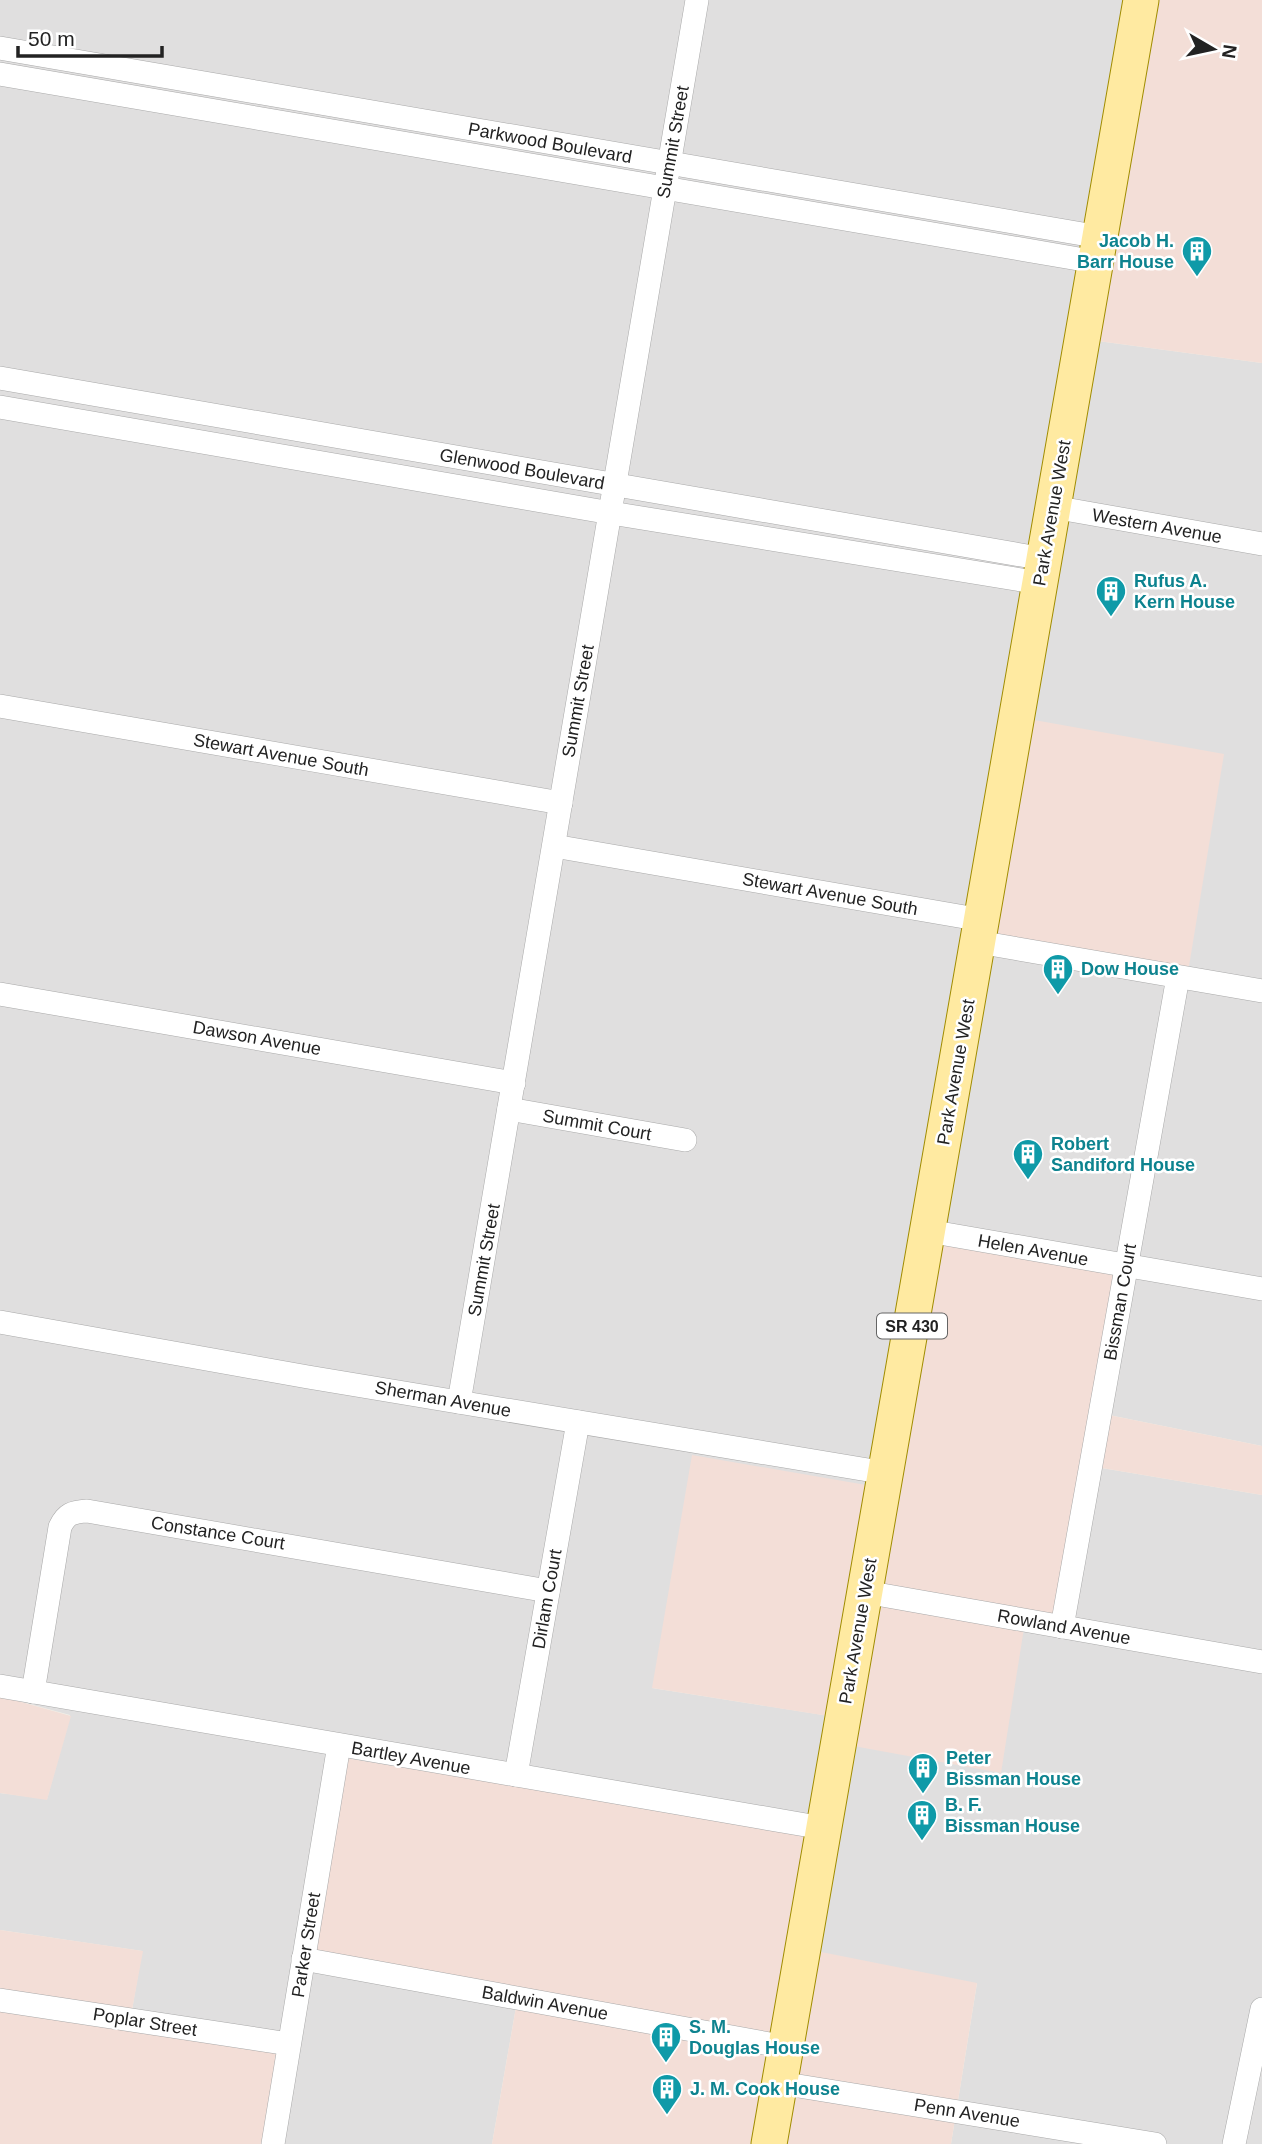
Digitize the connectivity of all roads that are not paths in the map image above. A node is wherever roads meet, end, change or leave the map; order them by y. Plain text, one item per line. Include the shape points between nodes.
1 (698, 0) edge
2 (1141, 0) edge
3 (0, 48) edge
4 (0, 74) edge
5 (670, 163) junction
6 (666, 188) junction
7 (1098, 250) junction
8 (0, 377) edge
9 (0, 407) edge
10 (615, 485) junction
11 (1052, 507) junction
12 (611, 513) junction
13 (1262, 544) edge
14 (1042, 571) junction
15 (0, 706) edge
16 (561, 803) junction
17 (554, 846) junction
18 (980, 931) junction
19 (1178, 977) junction
20 (1262, 990) edge
21 (0, 994) edge
22 (514, 1083) junction
23 (509, 1109) junction
24 (685, 1140) dead end
25 (928, 1231) junction
26 (1126, 1266) junction
27 (1262, 1289) edge
28 (0, 1322) edge
29 (460, 1402) junction
30 (578, 1422) junction
31 (886, 1473) junction
32 (548, 1591) junction
33 (865, 1592) junction
34 (1062, 1627) junction
35 (1262, 1662) edge
36 (0, 1686) edge
37 (33, 1692) junction
38 (339, 1745) junction
39 (516, 1776) junction
40 (823, 1828) junction
41 (303, 1959) junction
42 (0, 2000) edge
43 (1262, 2009) edge
44 (289, 2044) junction
45 (786, 2047) junction
46 (780, 2083) junction
47 (273, 2144) edge
48 (769, 2144) edge
49 (1154, 2144) edge
50 (1234, 2144) edge

1 - 5 street, Summit Street
2 - 7 main road, Park Avenue West / SR 430
3 - 5 street, Parkwood Boulevard
4 - 6 street
5 - 6 street, Summit Street
5 - 7 street, Parkwood Boulevard
6 - 7 street
6 - 10 street, Summit Street
7 - 11 main road, Park Avenue West / SR 430
8 - 10 street, Glenwood Boulevard
9 - 12 street, Glenwood Boulevard
10 - 12 street, Summit Street
10 - 14 street, Glenwood Boulevard
11 - 13 street, Western Avenue
11 - 14 main road, Park Avenue West / SR 430
12 - 14 street, Glenwood Boulevard
12 - 16 street, Summit Street
14 - 18 main road, Park Avenue West / SR 430
15 - 16 street, Stewart Avenue South
16 - 17 street, Summit Street
17 - 18 street, Stewart Avenue South
17 - 22 street, Summit Street
18 - 19 street, Stewart Avenue South
18 - 25 main road, Park Avenue West / SR 430
19 - 20 street, Stewart Avenue South
19 - 26 street, Bissman Court
21 - 22 street, Dawson Avenue
22 - 23 street, Summit Street
23 - 24 street, Summit Court
23 - 29 street, Summit Street
25 - 26 street, Helen Avenue
25 - 31 main road, Park Avenue West / SR 430
26 - 27 street, Helen Avenue
26 - 34 street, Bissman Court
28 - 29 street, Sherman Avenue
29 - 30 street, Sherman Avenue
30 - 31 street, Sherman Avenue
30 - 32 street, Dirlam Court
31 - 33 main road, Park Avenue West / SR 430
32 - 37 street, Constance Court via 74,1512 65,1516 60,1527
32 - 39 street, Dirlam Court
33 - 34 street, Rowland Avenue
33 - 40 main road, Park Avenue West / SR 430
34 - 35 street, Rowland Avenue
36 - 37 street, Bartley Avenue
37 - 38 street, Bartley Avenue
38 - 39 street, Bartley Avenue
38 - 41 street, Parker Street
39 - 40 street, Bartley Avenue
40 - 45 main road, Park Avenue West / SR 430
41 - 44 street, Parker Street
41 - 45 street, Baldwin Avenue
42 - 44 street, Poplar Street
43 - 50 street
44 - 47 street, Parker Street
45 - 46 main road, Park Avenue West / SR 430
46 - 48 main road, Park Avenue West / SR 430
46 - 49 street, Penn Avenue

